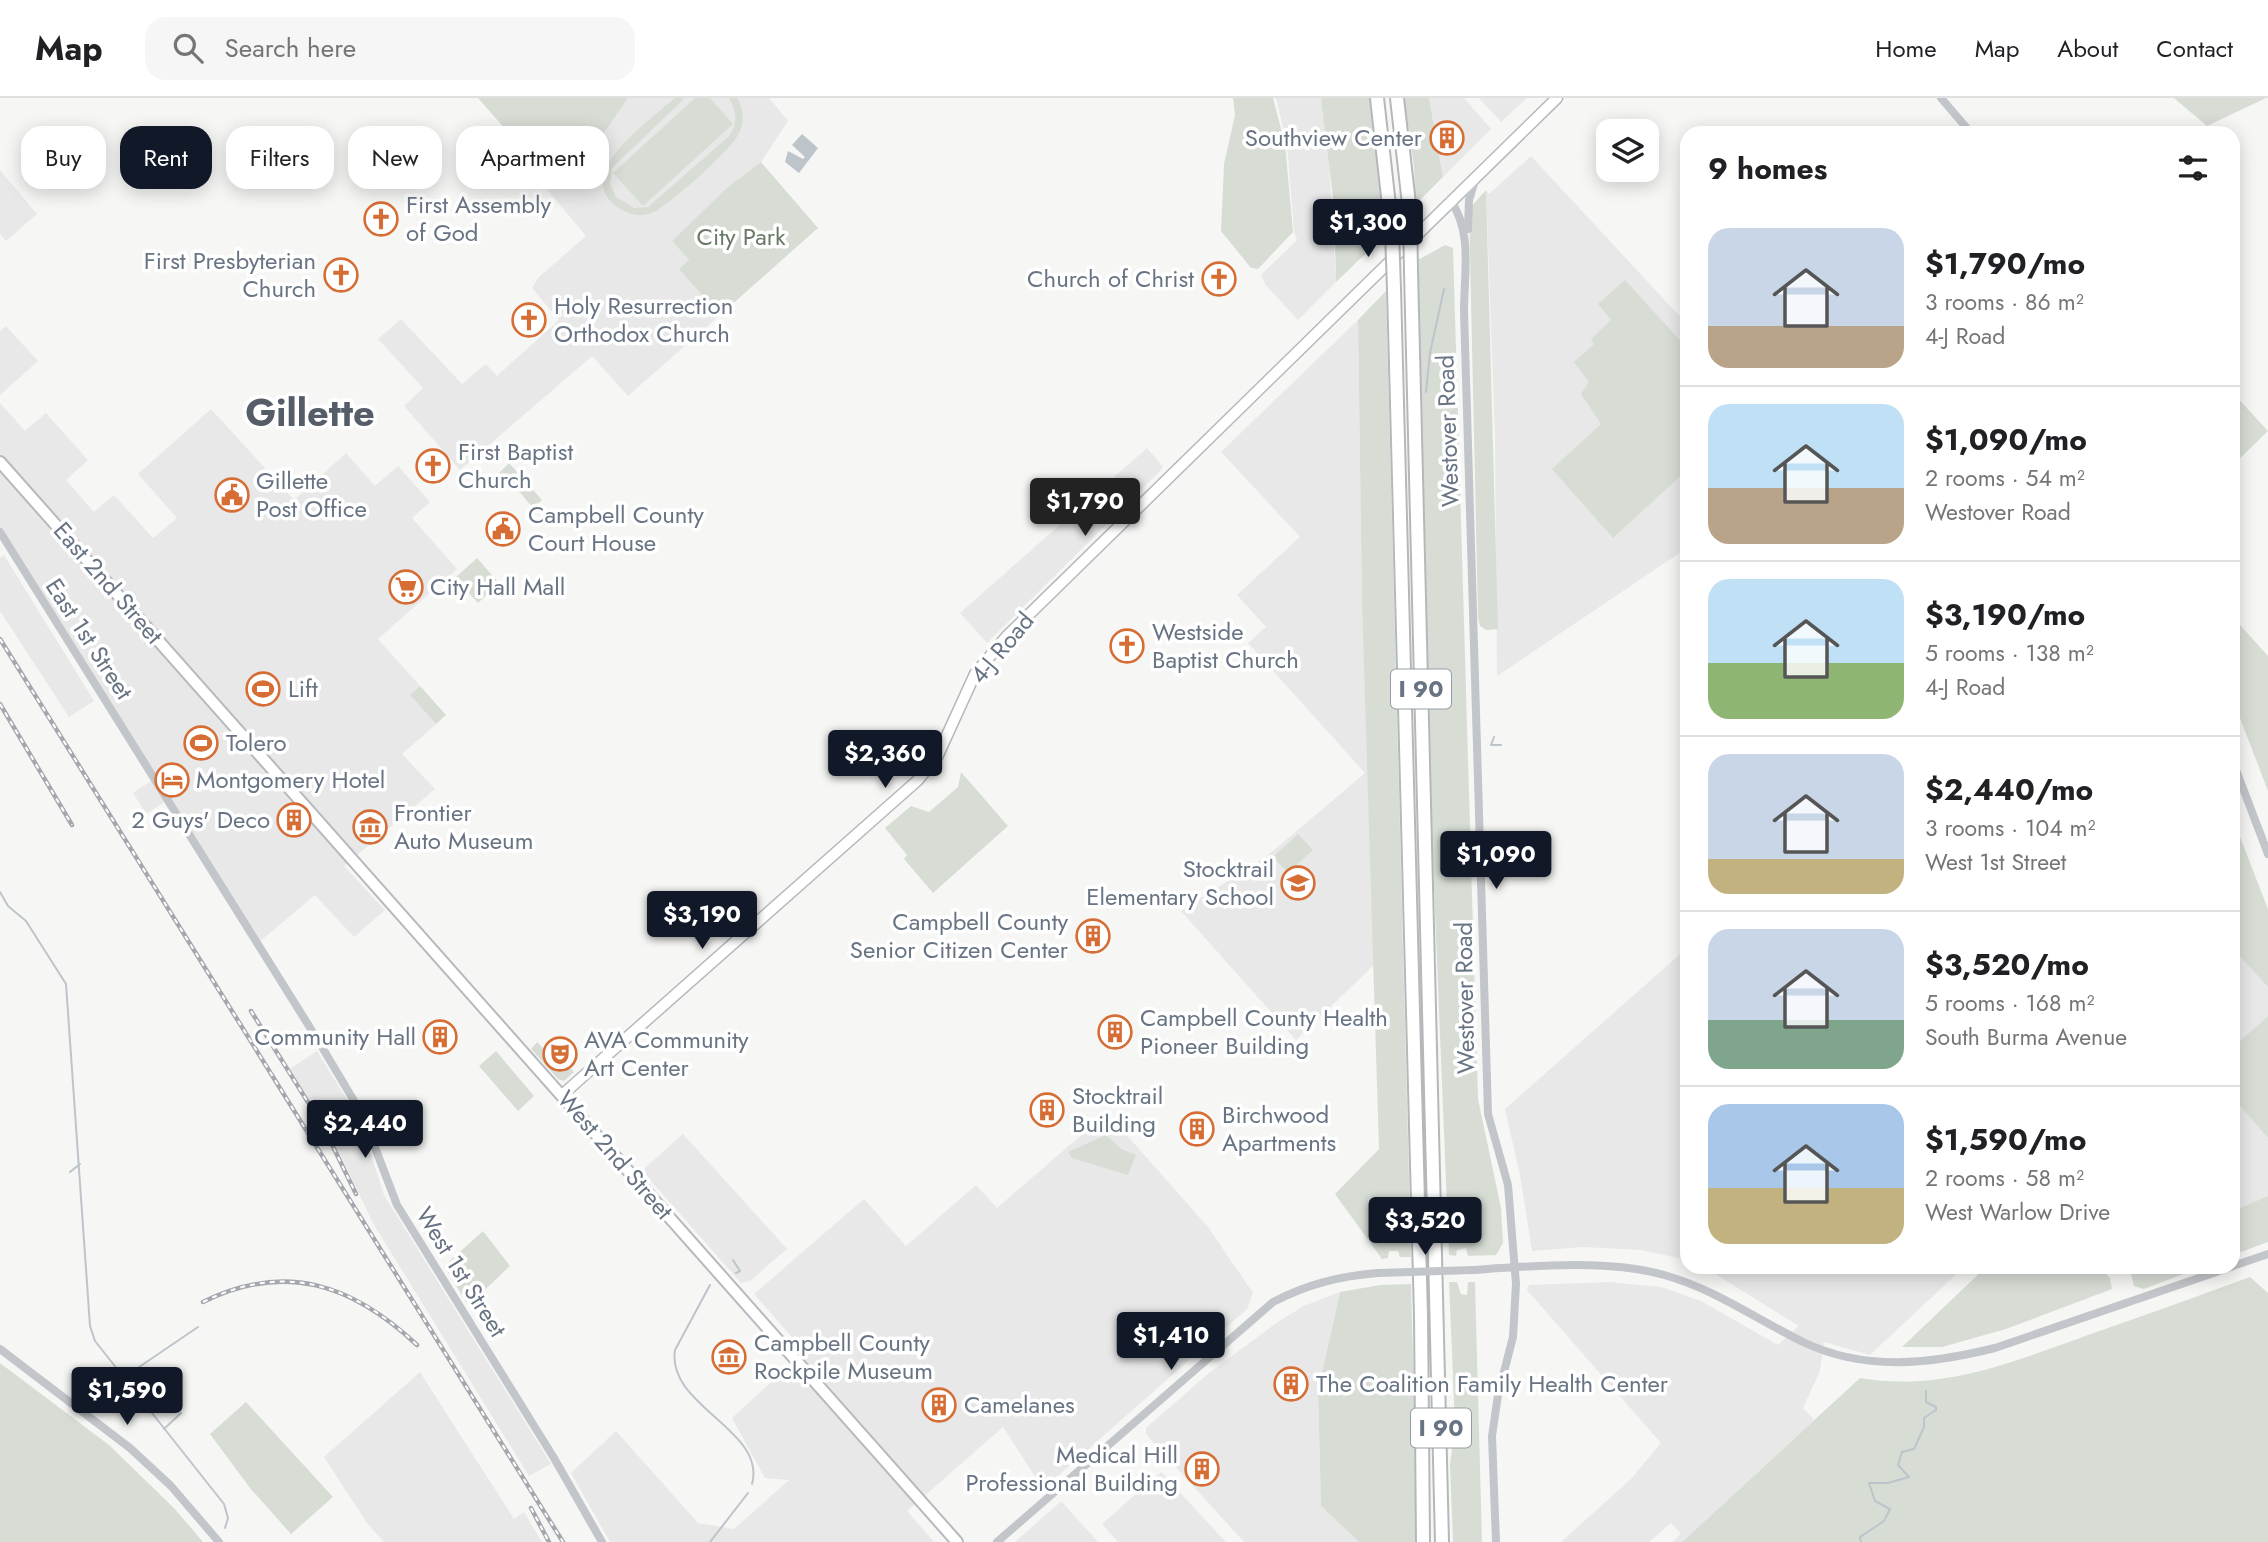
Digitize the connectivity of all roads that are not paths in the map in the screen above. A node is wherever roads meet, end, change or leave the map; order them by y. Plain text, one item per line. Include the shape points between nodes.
1 (1377, 98) edge
2 (1397, 98) edge
3 (1558, 98) edge
4 (1941, 98) edge
5 (1965, 126) edge
6 (1477, 176) junction
7 (1450, 200) junction
8 (1465, 234) junction
9 (0, 462) edge
10 (0, 532) edge
11 (215, 705) joint
12 (146, 766) joint
13 (2240, 780) edge
14 (2268, 854) edge
15 (562, 1095) junction
16 (2268, 1254) edge
17 (2240, 1264) edge
18 (1515, 1268) junction
19 (2212, 1274) edge
20 (0, 1349) edge
21 (219, 1542) edge
22 (602, 1542) edge
23 (957, 1542) edge
24 (997, 1542) edge
25 (1423, 1542) edge
26 (1442, 1542) edge
27 (1496, 1542) edge

1 - 25 highway, I 90, bridge via 1384,136 1394,289
2 - 26 highway, I 90, bridge via 1412,271
3 - 6 main road, 4-J Road
4 - 5 street
6 - 7 main road, 4-J Road
6 - 8 street
7 - 8 street, Westover Road via 1462,218
7 - 15 main road, 4-J Road via 997,647 975,674 938,755 918,780
8 - 18 street, Westover Road via 1488,1114 1508,1185
9 - 11 main road, East 2nd Street
10 - 12 street, East 1st Street
11 - 15 main road, West 2nd Street
12 - 22 street, West 1st Street via 363,1116 397,1205
13 - 14 street
15 - 23 main road, West 2nd Street
16 - 17 street
18 - 19 street via 1651,1271 1708,1291 1831,1353 1890,1363 1955,1358 1995,1348
18 - 24 street, bridge via 1342,1276 1273,1302
18 - 27 street, Westover Road via 1513,1337 1492,1436
20 - 21 street via 130,1448

